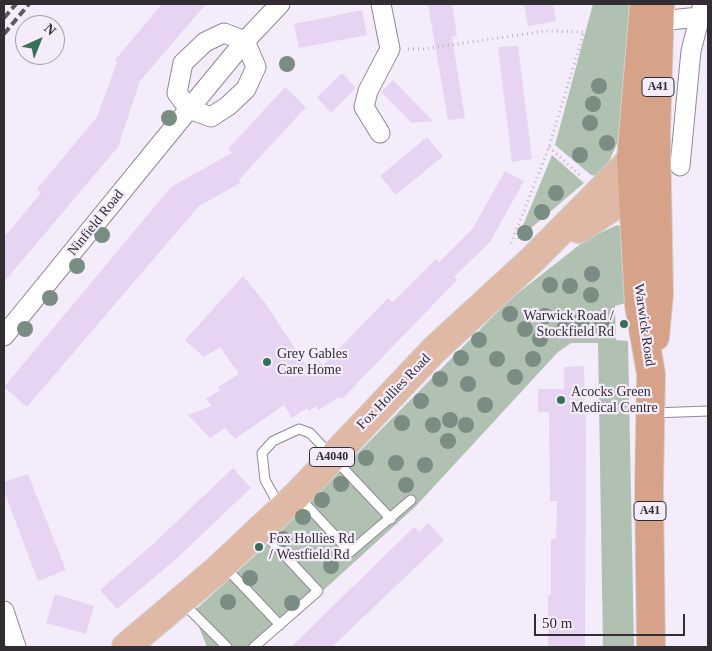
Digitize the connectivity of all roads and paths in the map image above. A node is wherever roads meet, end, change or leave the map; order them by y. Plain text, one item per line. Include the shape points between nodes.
1 (280, 4) edge
2 (380, 4) edge
3 (654, 9) edge
4 (701, 10) edge
5 (245, 41) junction
6 (390, 49) junction
7 (189, 109) junction
8 (380, 133) dead end
9 (549, 147) junction
10 (631, 160) junction
11 (668, 168) junction
12 (632, 194) junction
13 (602, 202) junction
14 (502, 286) junction
15 (4, 336) edge
16 (564, 340) junction
17 (602, 340) junction
18 (651, 374) junction
19 (708, 411) edge
20 (650, 413) junction
21 (332, 456) junction
22 (411, 500) joint
23 (289, 502) junction
24 (391, 519) junction
25 (260, 529) junction
26 (223, 565) junction
27 (181, 601) junction
28 (4, 611) edge
29 (280, 625) junction
30 (16, 647) edge
31 (126, 647) edge
32 (227, 647) edge
33 (254, 647) edge
34 (606, 647) edge
35 (651, 647) edge

1 - 5 street, Ninfield Road
2 - 6 street
3 - 4 street
3 - 10 highway, Warwick Road / A41
3 - 11 highway, A41
4 - 11 street
5 - 7 street, Ninfield Road
5 - 7 street via 256,67 246,89 211,116
5 - 7 street via 224,34 205,42 183,63 177,93
6 - 8 street via 368,91 364,107
6 - 9 path via 424,49 546,31 584,32
7 - 15 street, Ninfield Road
9 - 13 path
9 - 14 path via 509,249
10 - 12 highway, Warwick Road / A41
10 - 13 main road, Fox Hollies Road / A4040 via 614,180
11 - 12 highway
11 - 18 highway, A41
12 - 13 main road, Fox Hollies Road / A4040
12 - 18 highway, Warwick Road / A41 via 639,305
13 - 14 main road, Fox Hollies Road / A4040
13 - 17 path via 610,219 604,231
14 - 16 path via 539,327
14 - 21 main road, Fox Hollies Road / A4040 via 434,350
16 - 17 path
16 - 22 path via 533,366 490,417
17 - 34 path
18 - 20 highway, Warwick Road / A41
19 - 20 lane
20 - 35 highway, Warwick Road / A41
21 - 23 main road, Fox Hollies Road / A4040
21 - 23 lane via 310,433 299,429 273,441 262,453 265,480
21 - 24 lane
22 - 24 lane
23 - 24 lane via 350,552
23 - 25 main road, Fox Hollies Road / A4040
25 - 26 main road, Fox Hollies Road / A4040
25 - 29 lane via 318,591
26 - 27 main road, Fox Hollies Road / A4040
26 - 29 lane
27 - 31 main road, Fox Hollies Road / A4040
27 - 32 lane
28 - 30 street
29 - 33 lane

